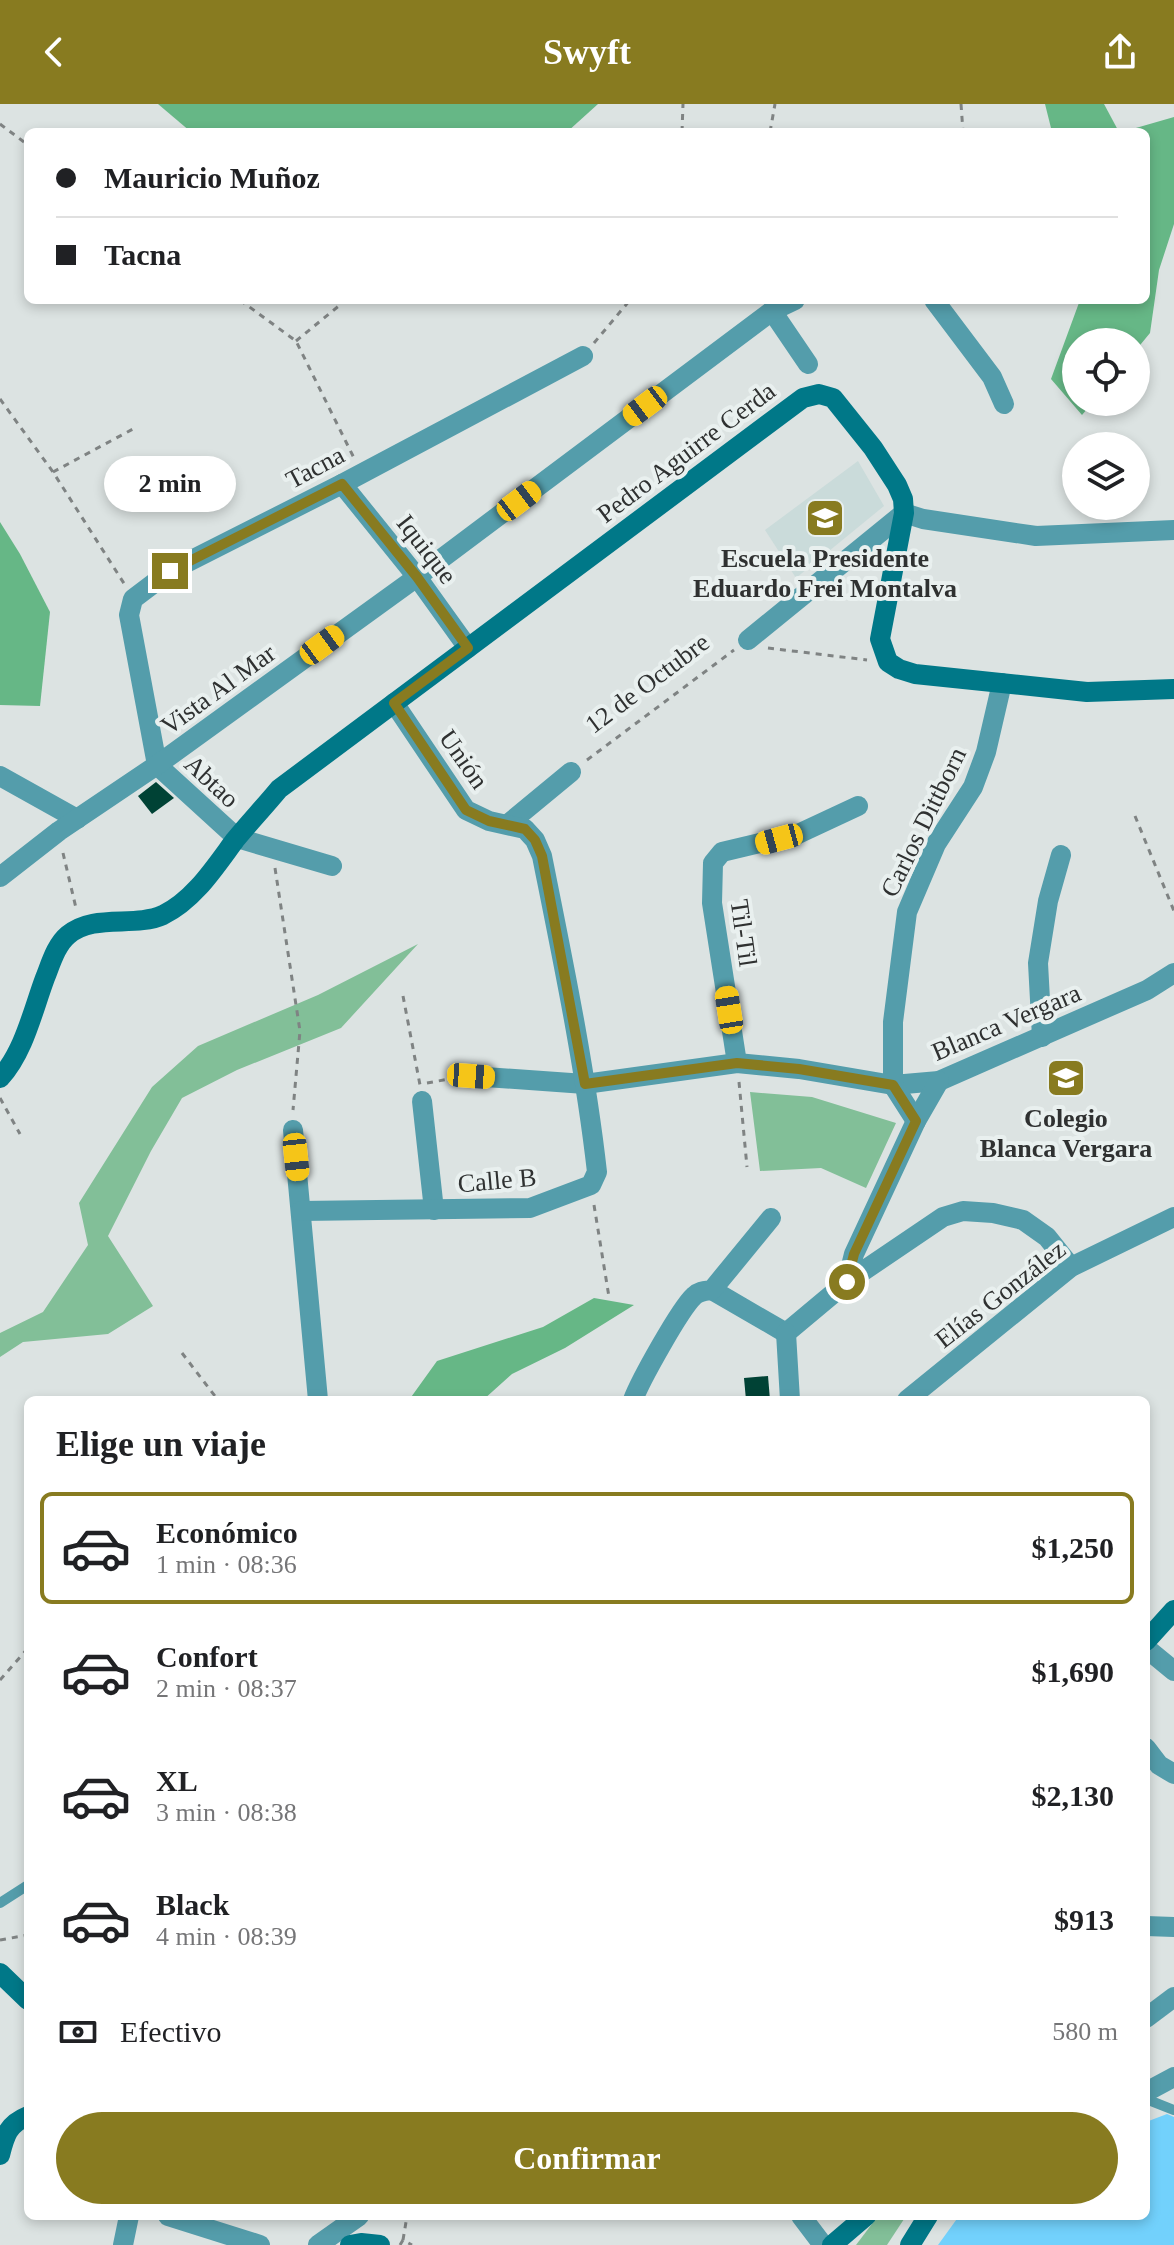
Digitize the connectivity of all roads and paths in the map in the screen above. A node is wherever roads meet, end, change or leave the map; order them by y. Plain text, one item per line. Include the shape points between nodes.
1 (683, 104) edge
2 (775, 104) edge
3 (961, 104) edge
4 (0, 124) edge
5 (682, 128) edge
6 (771, 128) edge
7 (963, 128) edge
8 (24, 142) edge
9 (245, 304) edge
10 (341, 304) edge
11 (627, 304) edge
12 (787, 304) edge
13 (937, 304) edge
14 (772, 311) junction
15 (296, 341) junction
16 (583, 356) joint
17 (808, 364) dead end
18 (0, 399) edge
19 (1004, 404) dead end
20 (133, 429) dead end
21 (53, 472) junction
22 (361, 472) junction
23 (342, 484) junction
24 (904, 513) junction
25 (1174, 530) edge
26 (417, 577) junction
27 (133, 599) junction
28 (748, 640) junction
29 (468, 648) junction
30 (888, 662) junction
31 (1002, 683) junction
32 (1174, 689) edge
33 (394, 703) junction
34 (157, 765) junction
35 (571, 772) joint
36 (5, 786) edge
37 (858, 806) dead end
38 (1135, 816) dead end
39 (77, 819) junction
40 (508, 824) junction
41 (59, 831) junction
42 (237, 838) junction
43 (272, 849) junction
44 (1061, 855) dead end
45 (332, 866) dead end
46 (0, 877) edge
47 (1174, 911) edge
48 (80, 927) junction
49 (1174, 973) edge
50 (403, 996) dead end
51 (1042, 1037) junction
52 (737, 1063) junction
53 (471, 1076) joint
54 (0, 1078) edge
55 (939, 1081) junction
56 (585, 1084) junction
57 (893, 1085) junction
58 (421, 1092) junction
59 (0, 1098) edge
60 (916, 1121) junction
61 (293, 1130) joint
62 (20, 1134) dead end
63 (747, 1167) dead end
64 (591, 1185) junction
65 (434, 1210) junction
66 (301, 1211) junction
67 (1174, 1217) edge
68 (771, 1218) dead end
69 (1071, 1267) junction
70 (847, 1282) junction
71 (712, 1290) junction
72 (609, 1297) dead end
73 (786, 1333) junction
74 (182, 1353) dead end
75 (215, 1396) edge
76 (318, 1396) edge
77 (635, 1396) edge
78 (790, 1396) edge
79 (912, 1396) edge
80 (1174, 1610) edge
81 (1150, 1637) edge
82 (1150, 1651) edge
83 (24, 1653) edge
84 (1174, 1671) edge
85 (0, 1680) edge
86 (1150, 1753) edge
87 (1174, 1774) edge
88 (24, 1888) edge
89 (0, 1903) edge
90 (1150, 1926) edge
91 (1174, 1927) edge
92 (24, 1936) edge
93 (0, 1940) edge
94 (0, 1973) edge
95 (24, 1996) edge
96 (1174, 1997) edge
97 (1150, 2015) edge
98 (1174, 2077) edge
99 (1150, 2090) edge
100 (1150, 2101) edge
101 (1174, 2110) edge
102 (24, 2118) edge
103 (0, 2155) edge
104 (128, 2220) edge
105 (181, 2220) edge
106 (353, 2220) edge
107 (406, 2220) edge
108 (804, 2220) edge
109 (861, 2220) edge
110 (926, 2220) edge
111 (402, 2243) edge
112 (123, 2245) edge
113 (260, 2245) edge
114 (318, 2245) edge
115 (350, 2245) edge
116 (380, 2245) edge
117 (412, 2245) edge
118 (823, 2245) edge
119 (832, 2245) edge
120 (910, 2245) edge

1 - 5 path
2 - 6 path
3 - 7 path
4 - 8 path
9 - 15 path
10 - 15 path
11 - 16 path
12 - 14 street, Vista Al Mar
13 - 19 street via 992,377
14 - 17 street
14 - 26 street, Vista Al Mar
15 - 22 path
16 - 22 street, Tacna
18 - 21 path
20 - 21 path
21 - 27 path
22 - 23 street, Tacna
23 - 26 street, Iquique
23 - 27 street, Tacna via 170,571
24 - 25 street via 1036,536
24 - 28 street, 12 de Octubre
24 - 29 street, Pedro Aguirre Cerda via 897,485 833,398 803,398
24 - 30 street, Pedro Aguirre Cerda via 880,639
26 - 29 street, Iquique
26 - 34 street, Vista Al Mar
27 - 34 street, Abtao via 129,615
28 - 30 path via 757,647
28 - 35 path, 12 de Octubre
29 - 33 street, Pedro Aguirre Cerda
30 - 31 street via 915,674
31 - 32 street via 1087,692
31 - 57 street, Carlos Dittborn via 973,787 936,844 907,912 893,1022
33 - 40 street, Unión via 466,810
33 - 42 street, Pedro Aguirre Cerda via 279,789
34 - 39 street, Vista Al Mar
34 - 42 street, Abtao
35 - 40 street
36 - 39 street
37 - 52 street, Til-Til via 798,834 722,852 713,863 712,903
38 - 47 path
39 - 41 street, Vista Al Mar
40 - 56 street, Unión via 525,829 542,856
41 - 46 street, Vista Al Mar
41 - 48 path
42 - 43 street, Abtao
42 - 48 street, Pedro Aguirre Cerda via 210,875 165,914
43 - 45 street, Abtao
43 - 61 path via 300,1031
44 - 51 street via 1038,963
48 - 54 street via 59,946 23,1039
49 - 51 street, Blanca Vergara
50 - 58 path
51 - 55 street, Blanca Vergara
52 - 56 street, Blanca Vergara
52 - 57 street, Blanca Vergara
52 - 63 path
53 - 56 street, Blanca Vergara
53 - 58 path
55 - 57 street, Blanca Vergara
55 - 60 street
56 - 64 street via 597,1172
57 - 60 street
58 - 65 street
59 - 62 path
60 - 70 street via 854,1254
61 - 66 street
64 - 65 street, Calle B via 530,1208
64 - 72 path
65 - 66 street, Calle B
66 - 76 street
67 - 69 street, Elías González
68 - 71 street
69 - 70 street via 1047,1237 1023,1220 963,1211 943,1217
69 - 79 street, Elías González
70 - 73 street
71 - 73 street
71 - 77 street via 693,1296
73 - 78 street
74 - 75 path
80 - 81 street
82 - 84 street
83 - 85 path
86 - 87 street
88 - 89 lane
90 - 91 street
92 - 93 path
94 - 95 street
96 - 97 street
98 - 99 street
100 - 101 lane
102 - 103 street via 6,2131
104 - 112 street
105 - 113 street
106 - 114 street
107 - 111 path
108 - 118 street
109 - 119 street
110 - 120 street
111 - 117 path
115 - 116 street

